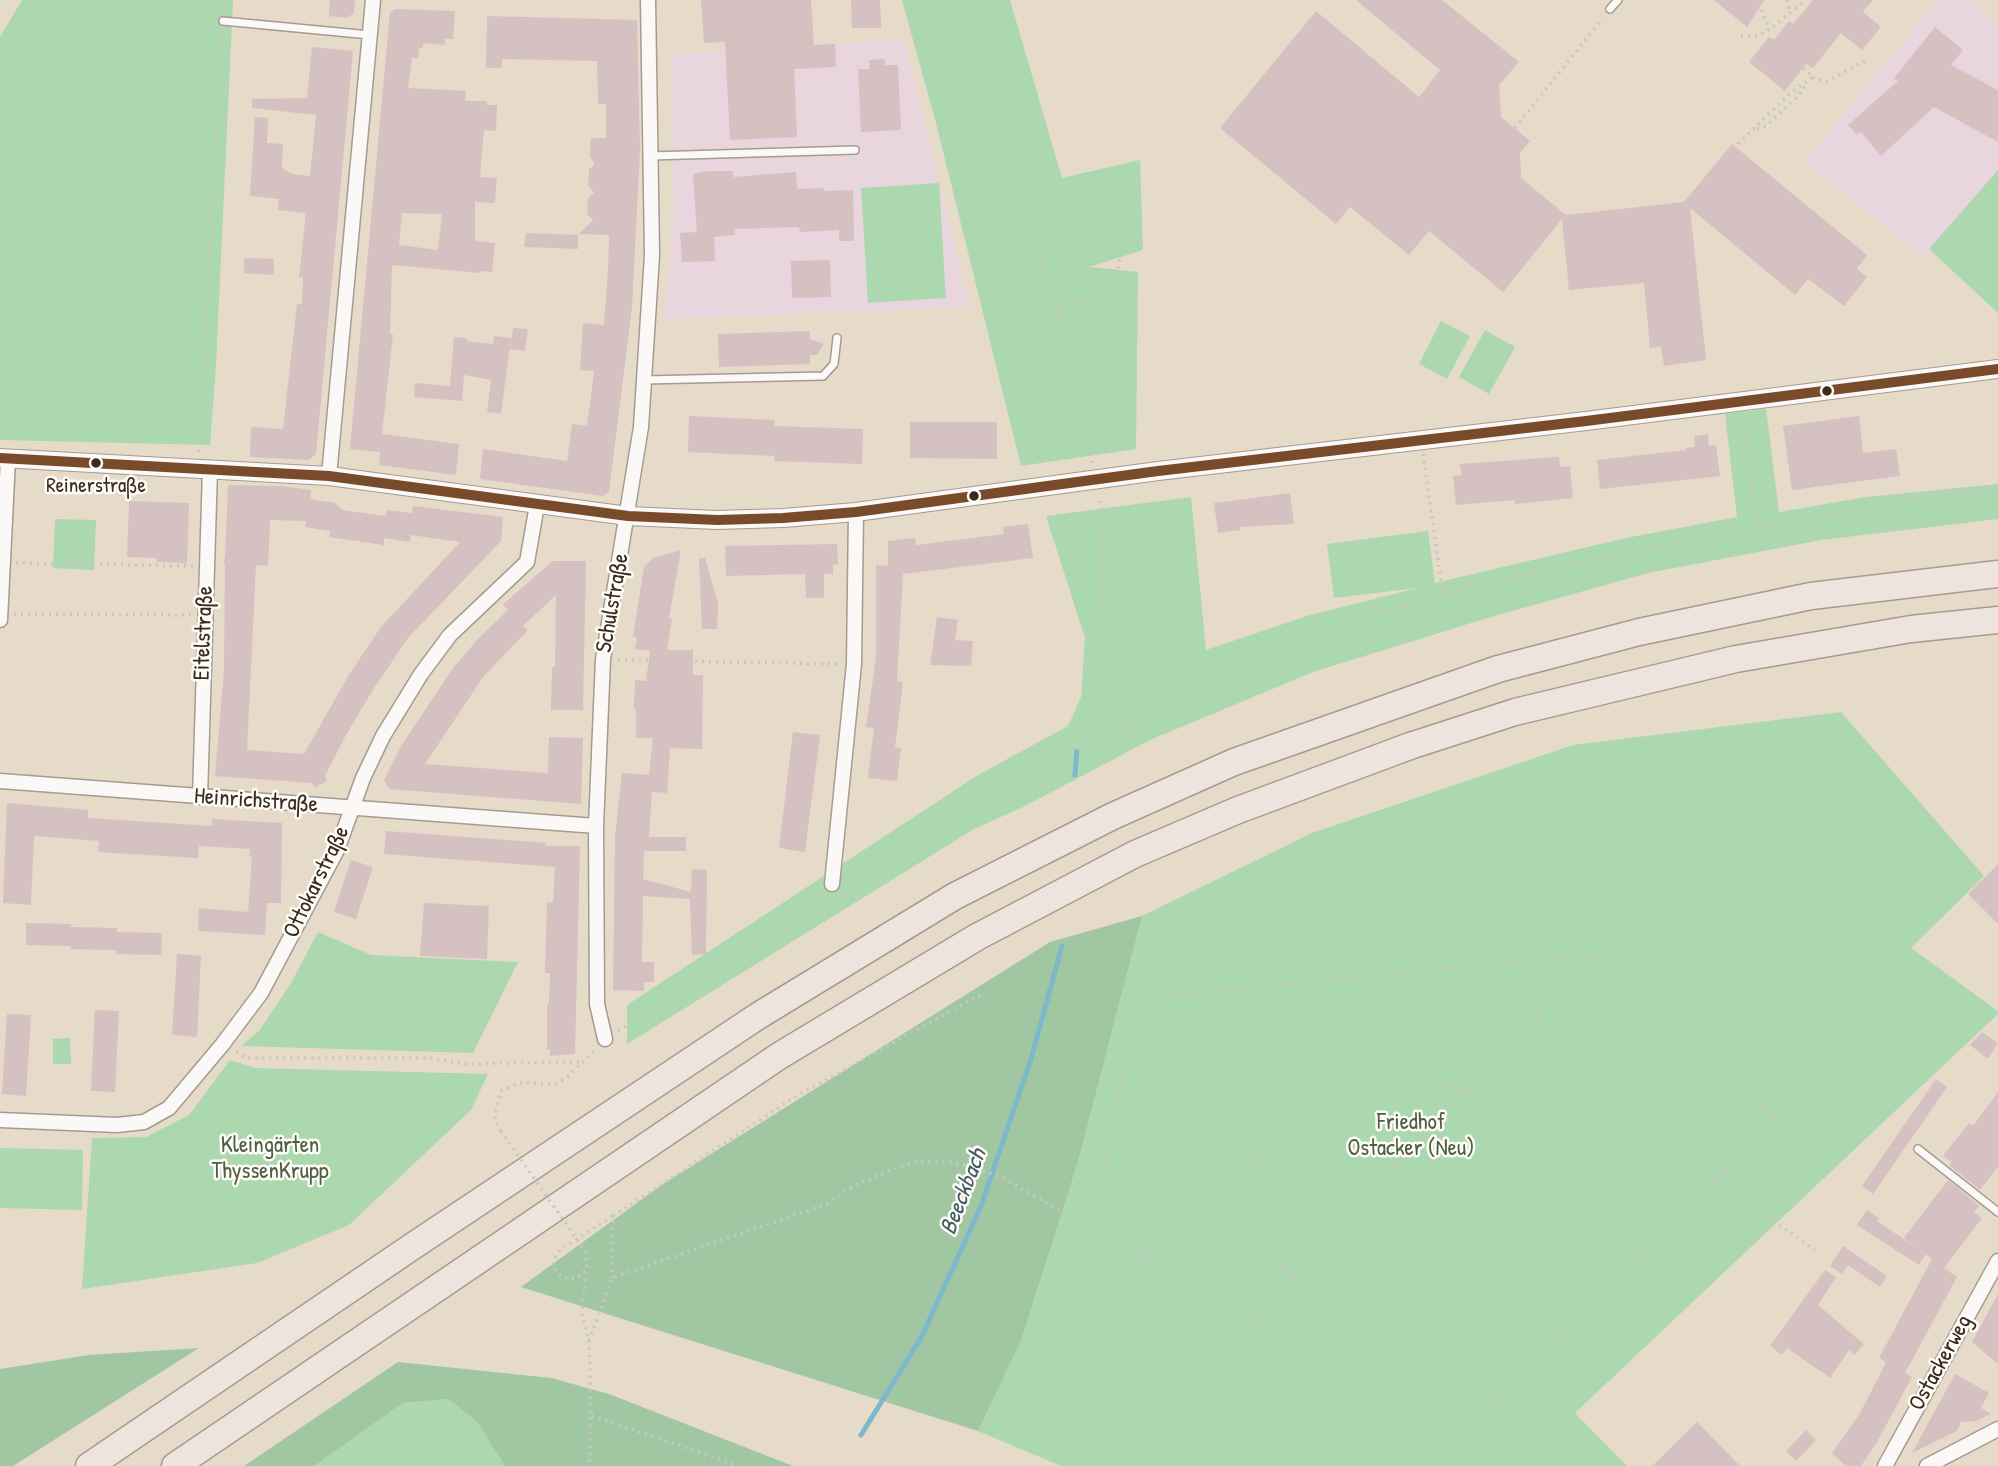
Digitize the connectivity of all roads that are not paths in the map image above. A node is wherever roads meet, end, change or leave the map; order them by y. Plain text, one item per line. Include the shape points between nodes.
1 (373, 0) edge
2 (648, 0) edge
3 (1618, 0) edge
4 (1610, 9) road end
5 (223, 21) road end
6 (370, 35) junction
7 (855, 150) dead end
8 (651, 156) junction
9 (836, 338) dead end
10 (1998, 369) edge
11 (644, 380) junction
12 (4, 458) edge
13 (204, 468) junction
14 (329, 476) junction
15 (537, 505) junction
16 (856, 512) junction
17 (628, 516) junction
18 (1998, 574) edge
19 (0, 613) edge
20 (0, 620) edge
21 (1998, 620) edge
22 (0, 781) edge
23 (200, 797) junction
24 (352, 808) junction
25 (596, 826) junction
26 (832, 884) dead end
27 (605, 1039) road end
28 (0, 1120) edge
29 (1918, 1149) dead end
30 (1998, 1212) edge
31 (1998, 1261) edge
32 (1998, 1429) edge
33 (89, 1466) edge
34 (175, 1466) edge
35 (1885, 1466) edge
36 (1927, 1466) edge

1 - 6 street
2 - 8 street, Schulstraße
3 - 4 lane
5 - 6 lane
6 - 14 street
7 - 8 lane
8 - 11 street, Schulstraße via 652,255
9 - 11 lane via 834,364 823,376
10 - 16 street
11 - 17 street, Schulstraße
12 - 13 street
12 - 19 street
13 - 14 street
13 - 23 street, Eitelstraße
14 - 15 street
15 - 17 street
15 - 24 street, Ottokarstraße via 527,562 450,635 421,674 383,736
16 - 17 street via 717,520
16 - 26 street via 854,664
17 - 25 street, Schulstraße via 603,659
18 - 33 highway via 1811,596 1639,632 1498,669 1234,762 1113,816 955,896 758,1016
19 - 20 street
21 - 34 highway via 1911,629 1736,659 1514,712 1238,810 1135,854 977,937 779,1055
22 - 23 street, Heinrichstraße
23 - 24 street, Heinrichstraße
24 - 25 street, Heinrichstraße
24 - 28 street, Ottokarstraße via 337,850 261,993 169,1108 144,1122 117,1125
25 - 27 street, Schulstraße via 597,1004
29 - 30 lane
31 - 35 street, Ostackerweg
32 - 36 street

